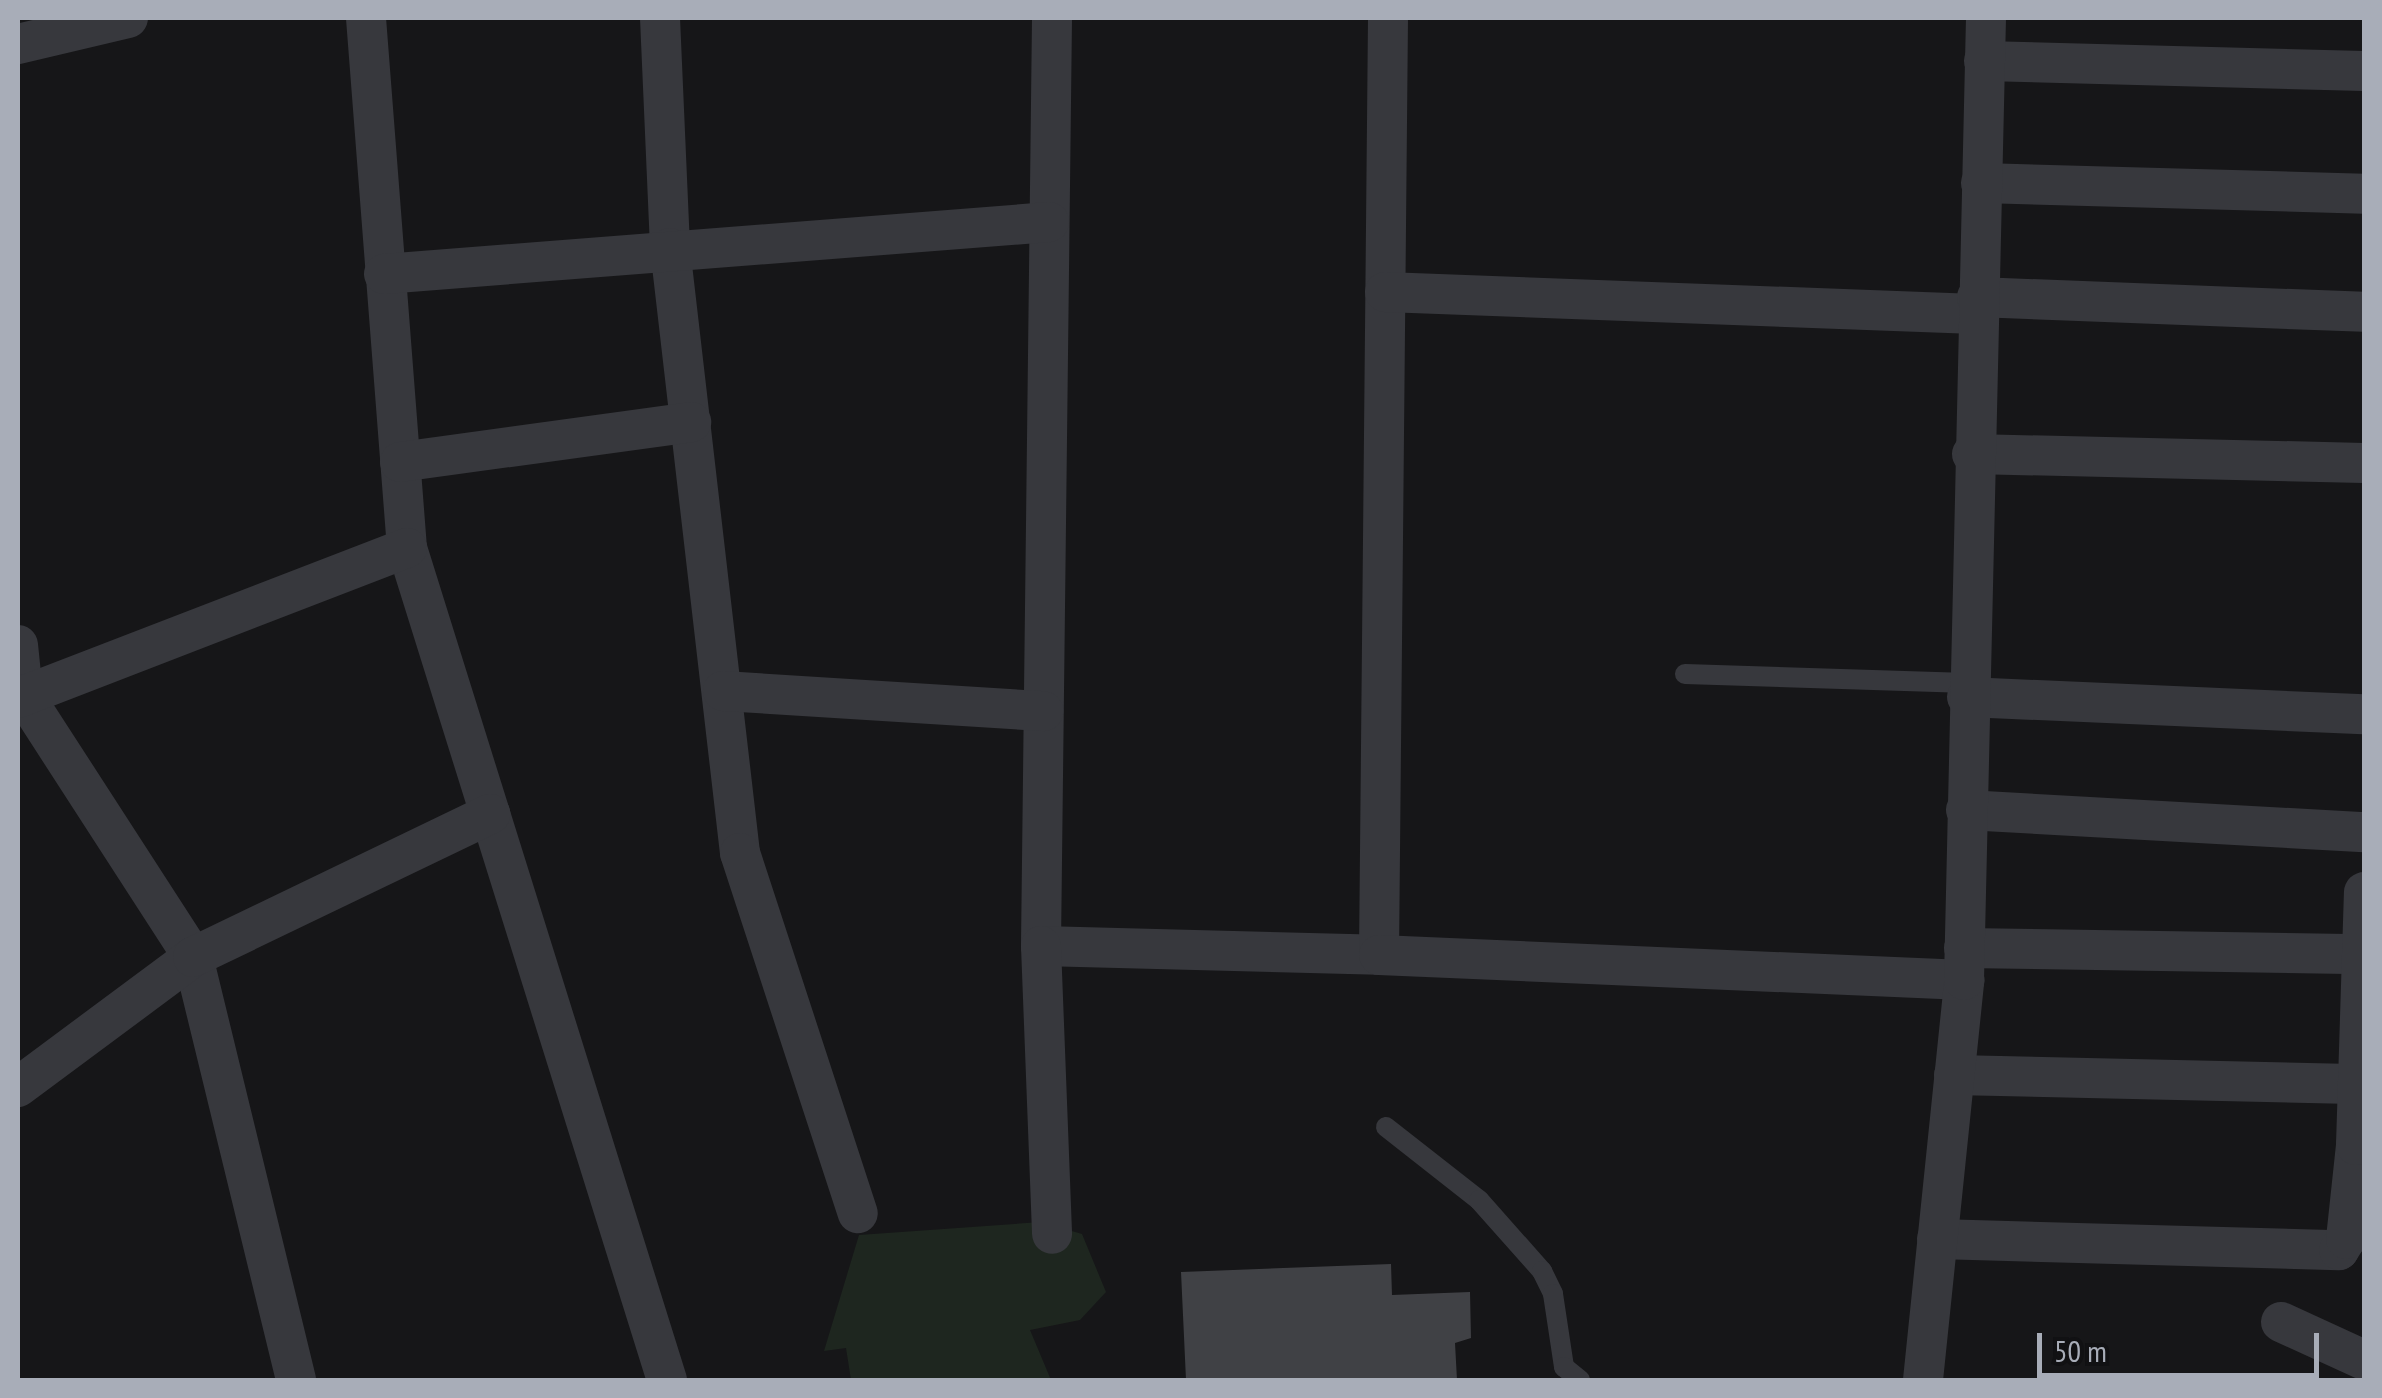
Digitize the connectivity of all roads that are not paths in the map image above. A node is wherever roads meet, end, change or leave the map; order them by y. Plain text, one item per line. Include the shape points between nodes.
1 (128, 18) edge
2 (366, 18) edge
3 (660, 18) edge
4 (1052, 18) edge
5 (1388, 18) edge
6 (1986, 18) edge
7 (18, 44) edge
8 (1984, 60) junction
9 (2364, 71) edge
10 (1981, 183) junction
11 (2364, 194) edge
12 (1049, 222) junction
13 (670, 248) junction
14 (384, 274) junction
15 (1385, 292) junction
16 (1976, 306) junction
17 (2364, 312) edge
18 (691, 422) junction
19 (1972, 454) junction
20 (400, 462) junction
21 (2364, 463) edge
22 (407, 548) junction
23 (18, 645) edge
24 (1685, 674) dead end
25 (1967, 690) junction
26 (723, 691) junction
27 (20, 696) edge
28 (1043, 711) junction
29 (2364, 714) edge
30 (1966, 810) junction
31 (490, 814) junction
32 (2364, 832) edge
33 (2364, 892) edge
34 (1041, 946) junction
35 (2363, 954) edge
36 (1379, 955) junction
37 (193, 957) junction
38 (1964, 964) junction
39 (1954, 1075) junction
40 (2361, 1084) edge
41 (18, 1087) edge
42 (1386, 1127) dead end
43 (858, 1213) dead end
44 (1052, 1234) dead end
45 (1937, 1239) junction
46 (2281, 1322) dead end
47 (2364, 1360) edge
48 (296, 1380) edge
49 (667, 1380) edge
50 (1580, 1380) edge
51 (1923, 1380) edge

1 - 7 street
2 - 14 street
3 - 13 street
4 - 12 street
5 - 15 street
6 - 8 street
8 - 9 street
8 - 10 street
10 - 11 street
10 - 16 street
12 - 13 street
12 - 28 street
13 - 14 street
13 - 18 street
14 - 20 street
15 - 16 street
15 - 36 street
16 - 17 street
16 - 19 street
18 - 20 street
18 - 26 street
19 - 21 street
19 - 25 street
20 - 22 street
22 - 27 street
22 - 31 street
23 - 27 street
24 - 25 lane
25 - 29 street
25 - 30 street
26 - 28 street
26 - 43 street via 740,853
27 - 37 street
28 - 34 street
30 - 32 street
30 - 38 street
31 - 37 street
31 - 49 street
33 - 35 street
34 - 36 street
34 - 44 street
35 - 38 street
35 - 40 street
36 - 38 street
37 - 41 street
37 - 48 street
38 - 39 street
39 - 40 street
39 - 45 street
40 - 45 street via 2346,1239 2332,1254
42 - 50 lane via 1479,1200 1542,1270 1553,1294 1564,1367
45 - 51 street
46 - 47 street

